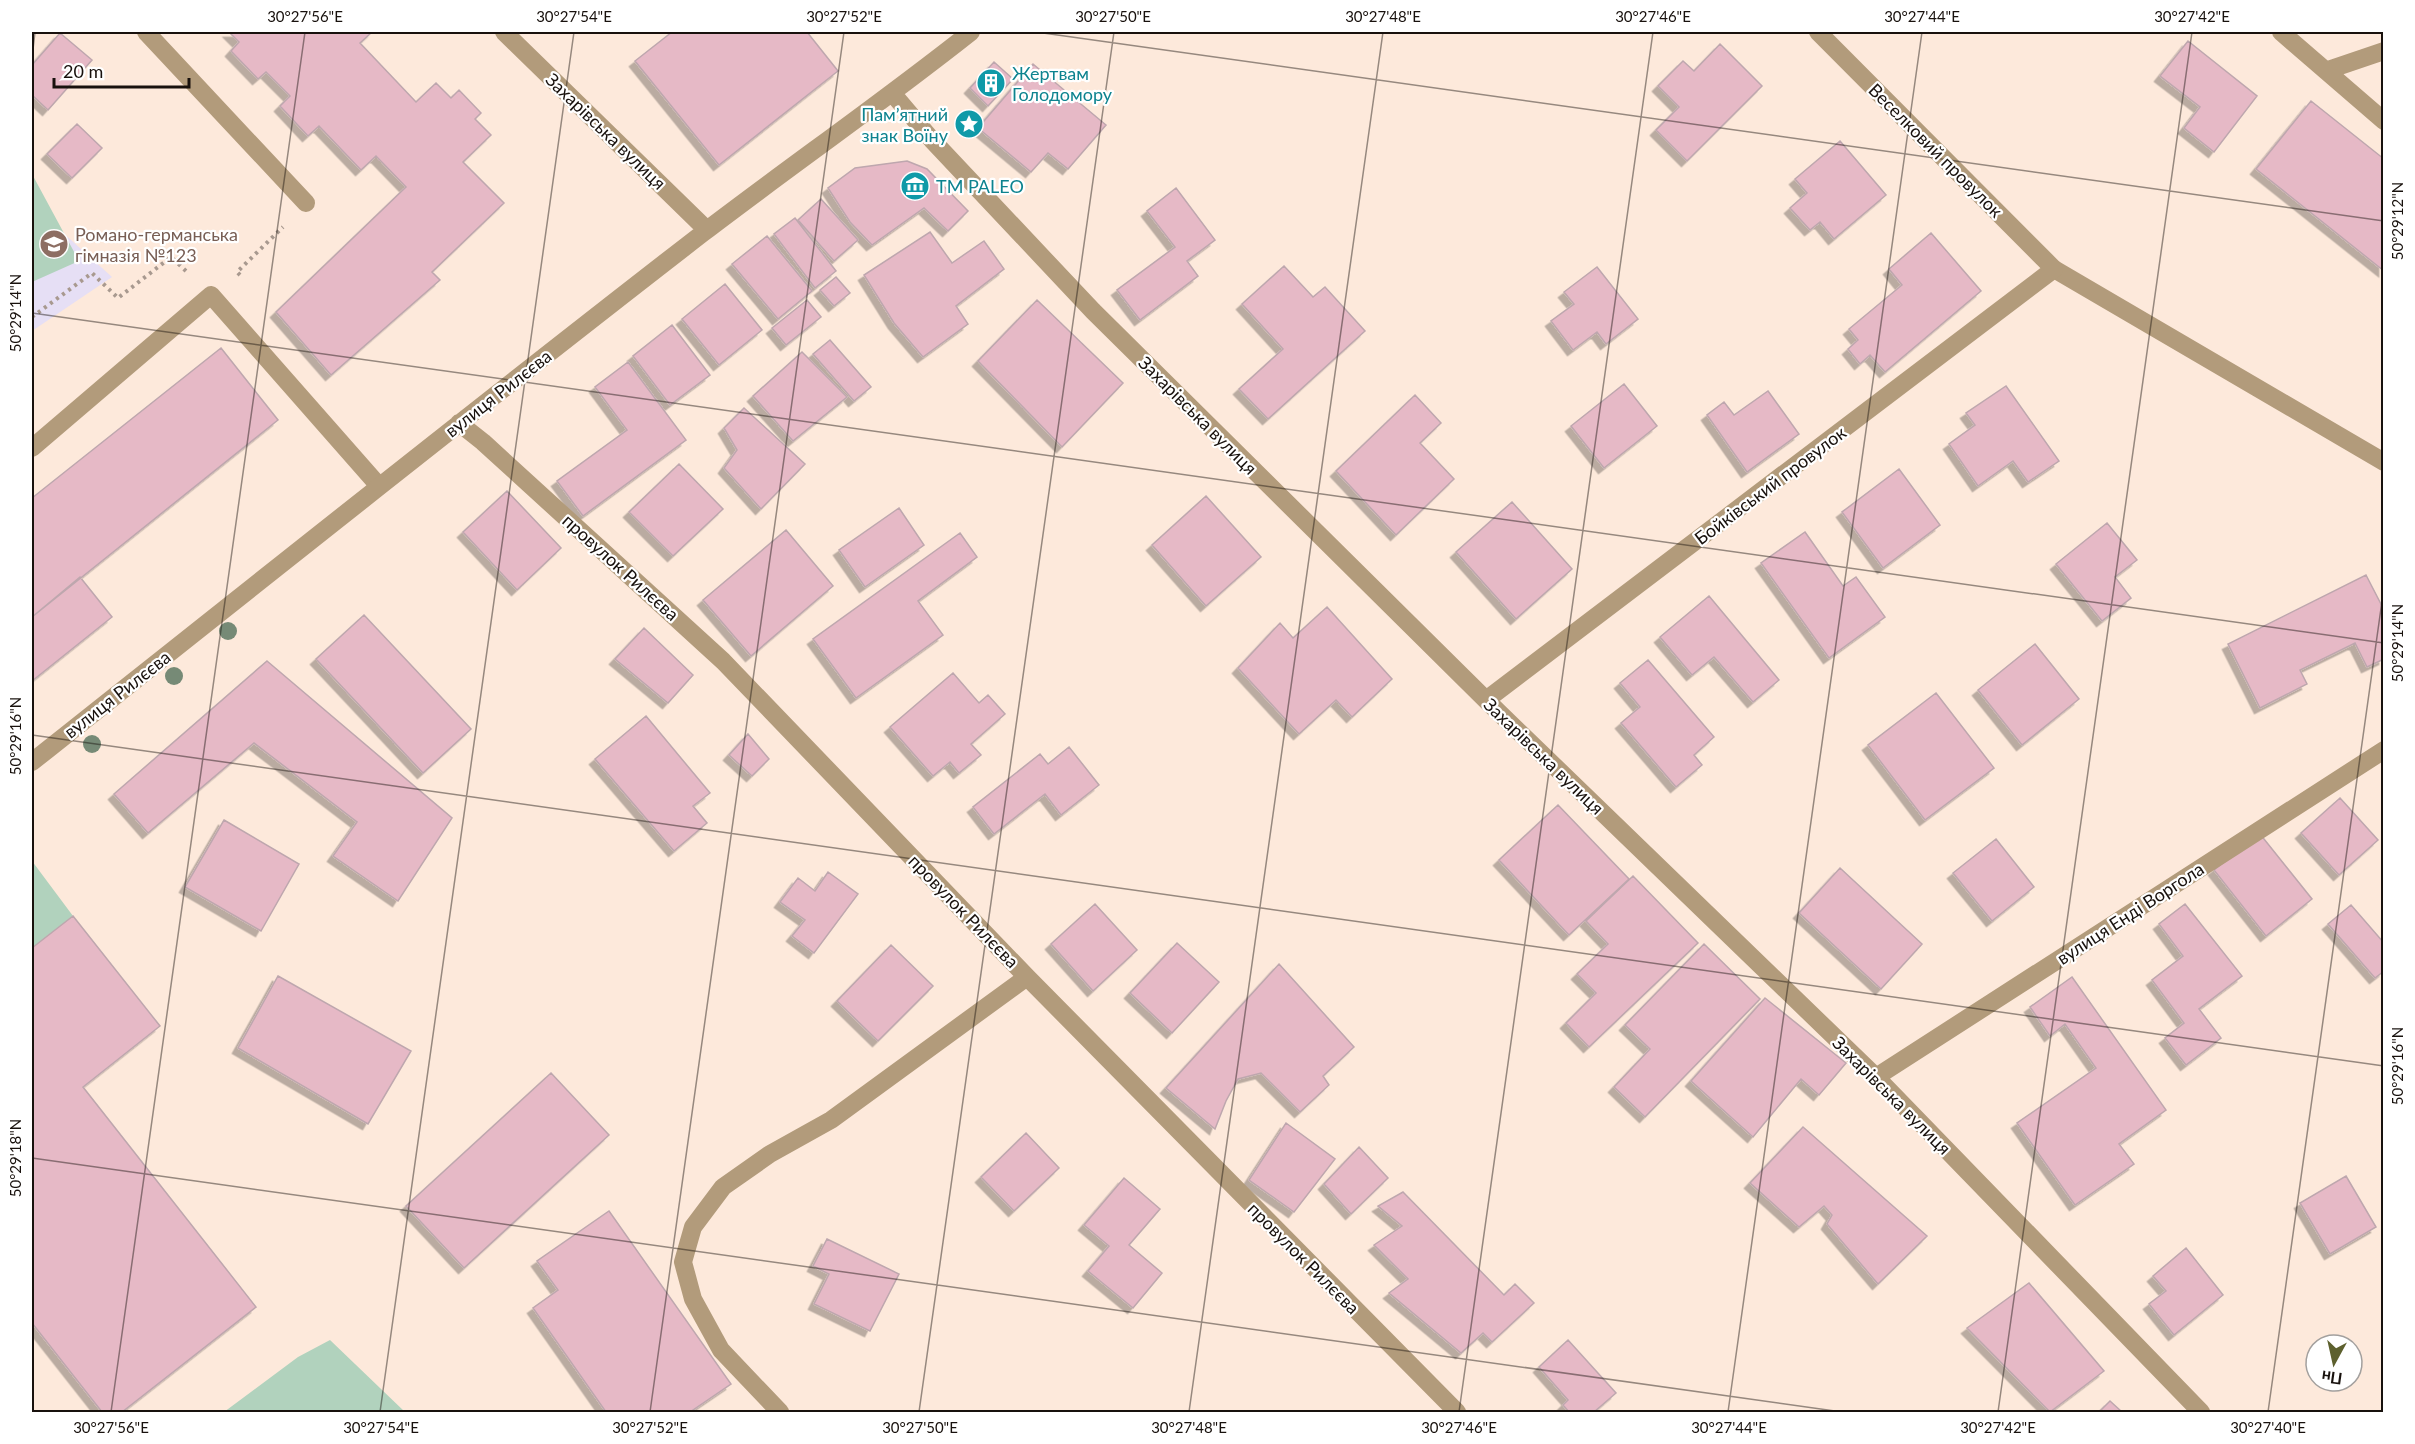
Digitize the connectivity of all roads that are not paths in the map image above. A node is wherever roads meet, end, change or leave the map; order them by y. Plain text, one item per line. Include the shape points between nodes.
1 (146, 32) edge
2 (504, 32) edge
3 (971, 32) edge
4 (1818, 32) edge
5 (2281, 32) edge
6 (2384, 51) edge
7 (2328, 70) junction
8 (893, 94) junction
9 (2384, 121) edge
10 (306, 203) road end
11 (707, 230) junction
12 (2054, 269) junction
13 (459, 423) junction
14 (32, 448) edge
15 (2384, 462) edge
16 (379, 486) junction
17 (1486, 700) junction
18 (2384, 750) edge
19 (32, 762) edge
20 (1027, 977) junction
21 (1876, 1077) junction
22 (780, 1413) edge
23 (1457, 1413) edge
24 (2201, 1413) edge

1 - 10 street
2 - 11 street, Захарівська вулиця
3 - 8 street, вулиця Рилєєва
4 - 12 street, Веселковий провулок
5 - 7 street
6 - 7 street
7 - 9 street
8 - 11 street, вулиця Рилєєва
8 - 17 street, Захарівська вулиця via 1093,311
11 - 13 street, вулиця Рилєєва
12 - 15 street, Веселковий провулок
12 - 17 street, Бойківський провулок
13 - 16 street, вулиця Рилєєва
13 - 20 street, провулок Рилєєва via 723,661
14 - 16 street via 211,294
16 - 19 street, вулиця Рилєєва
17 - 21 street, Захарівська вулиця
18 - 21 street, вулиця Енді Воргола
20 - 22 street via 831,1120 770,1154 723,1187 693,1227 683,1262 693,1299 721,1350
20 - 23 street, провулок Рилєєва
21 - 24 street, Захарівська вулиця

